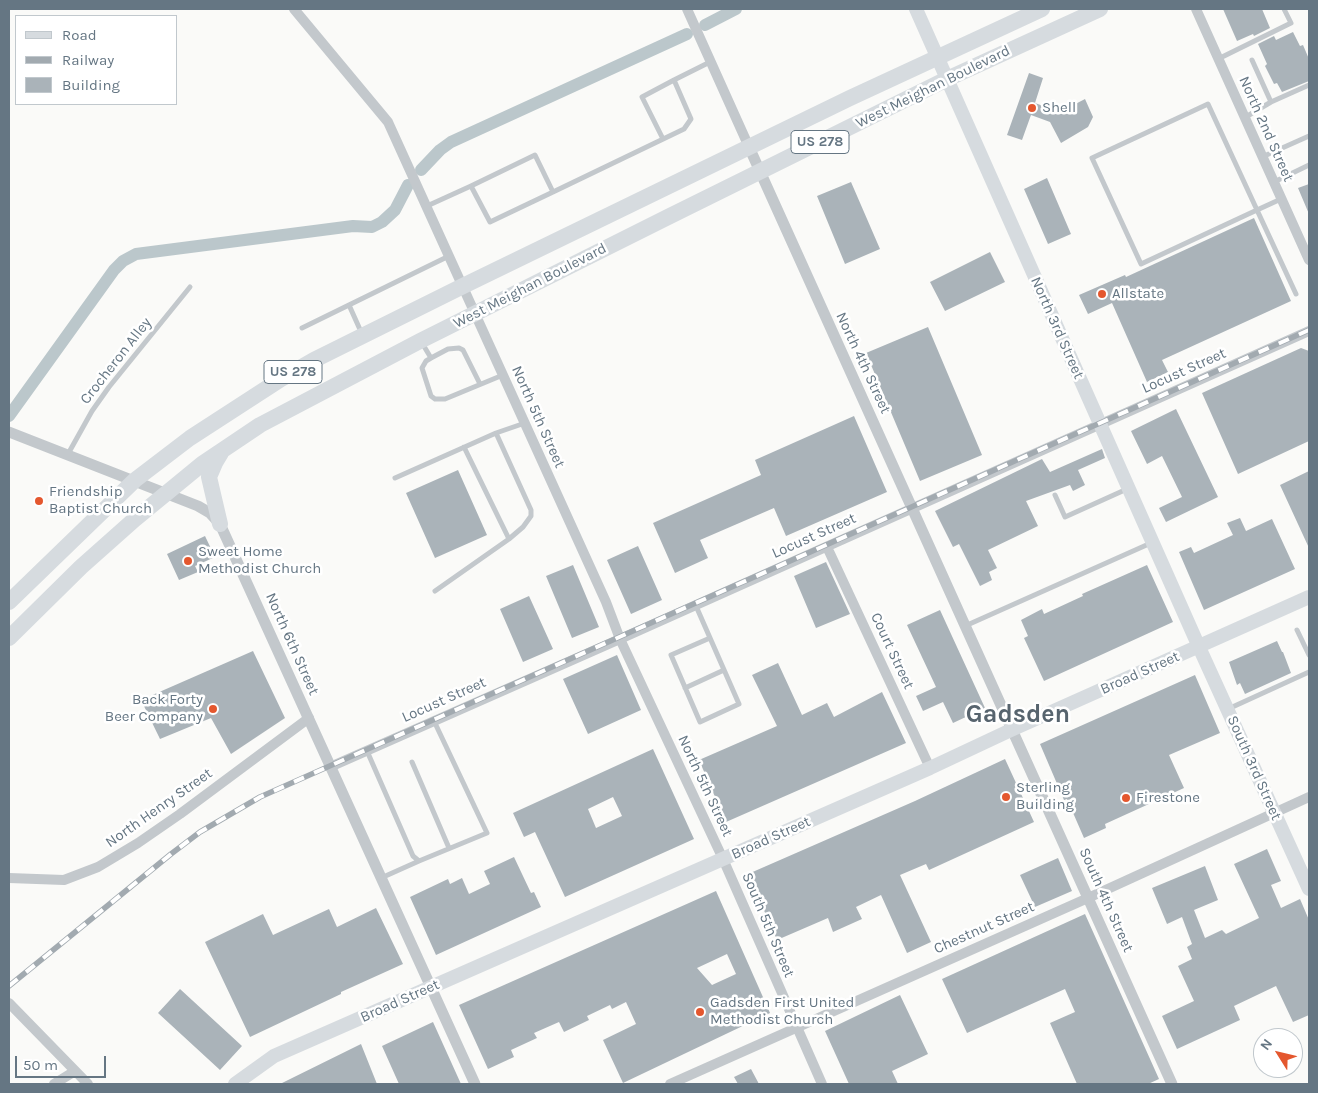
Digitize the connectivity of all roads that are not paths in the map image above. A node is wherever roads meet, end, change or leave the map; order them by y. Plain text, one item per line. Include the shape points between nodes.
1 (294, 9) edge
2 (687, 9) edge
3 (916, 9) edge
4 (1042, 9) edge
5 (1100, 9) edge
6 (1196, 9) edge
7 (1284, 9) edge
8 (938, 58) junction
9 (1218, 59) junction
10 (1252, 60) dead end
11 (710, 62) junction
12 (947, 79) junction
13 (674, 80) junction
14 (1309, 85) edge
15 (1271, 102) junction
16 (1244, 118) junction
17 (1309, 136) edge
18 (663, 139) junction
19 (749, 147) junction
20 (1262, 157) junction
21 (1309, 165) edge
22 (760, 172) junction
23 (1274, 182) junction
24 (471, 186) junction
25 (553, 192) junction
26 (1281, 199) junction
27 (427, 206) junction
28 (1257, 210) junction
29 (450, 256) junction
30 (1309, 260) edge
31 (463, 286) junction
32 (190, 287) dead end
33 (1296, 294) dead end
34 (349, 305) junction
35 (475, 313) junction
36 (302, 328) dead end
37 (1309, 331) edge
38 (363, 336) junction
39 (420, 341) junction
40 (430, 358) junction
41 (503, 375) junction
42 (480, 384) junction
43 (525, 423) junction
44 (1100, 424) junction
45 (9, 432) edge
46 (496, 433) junction
47 (464, 447) junction
48 (223, 450) junction
49 (68, 454) junction
50 (395, 478) dead end
51 (135, 480) junction
52 (1129, 488) junction
53 (167, 493) junction
54 (1055, 495) dead end
55 (913, 508) junction
56 (220, 524) junction
57 (509, 539) junction
58 (1154, 542) junction
59 (827, 546) junction
60 (434, 591) dead end
61 (1309, 597) edge
62 (9, 602) edge
63 (696, 606) junction
64 (965, 626) junction
65 (1297, 630) dead end
66 (9, 638) edge
67 (710, 638) junction
68 (620, 639) junction
69 (1199, 646) junction
70 (1309, 655) edge
71 (724, 670) junction
72 (1309, 672) edge
73 (685, 688) junction
74 (1228, 709) junction
75 (309, 718) junction
76 (434, 721) junction
77 (1011, 730) junction
78 (367, 751) junction
79 (412, 762) dead end
80 (330, 767) junction
81 (930, 768) junction
82 (1309, 797) edge
83 (1274, 812) junction
84 (449, 848) junction
85 (723, 859) junction
86 (419, 861) junction
87 (9, 878) edge
88 (380, 878) junction
89 (1309, 889) edge
90 (1088, 898) junction
91 (430, 988) junction
92 (9, 1003) edge
93 (796, 1029) junction
94 (75, 1071) junction
95 (54, 1084) edge
96 (88, 1084) edge
97 (235, 1084) edge
98 (475, 1084) edge
99 (670, 1084) edge
100 (822, 1084) edge
101 (1172, 1084) edge

1 - 27 street, North 5th Street via 388,122
2 - 11 street, North 4th Street
3 - 8 main road, North 3rd Street
4 - 8 highway, West Meighan Boulevard / US 278
5 - 12 highway, West Meighan Boulevard / US 278
6 - 9 street, North 2nd Street
7 - 9 lane via 1291,23
8 - 12 main road, North 3rd Street
8 - 19 highway, West Meighan Boulevard / US 278
9 - 16 street, North 2nd Street
10 - 15 lane
11 - 13 lane
11 - 19 street, North 4th Street
12 - 22 highway, West Meighan Boulevard / US 278
12 - 44 main road, North 3rd Street
13 - 18 lane via 691,118 684,129
13 - 18 lane via 642,97
14 - 15 lane
15 - 16 lane
16 - 20 street, North 2nd Street
17 - 20 lane
18 - 25 lane
19 - 22 street, North 4th Street
19 - 31 highway, West Meighan Boulevard / US 278
20 - 23 street, North 2nd Street
21 - 23 lane
22 - 35 highway, West Meighan Boulevard / US 278
22 - 55 street, North 4th Street
23 - 26 street, North 2nd Street
24 - 25 lane via 490,222
24 - 25 lane via 535,156
24 - 27 lane
26 - 28 lane
26 - 30 street, North 2nd Street
27 - 29 street, North 5th Street
28 - 28 lane via 1142,264 1092,158 1208,104
28 - 33 lane
29 - 31 street, North 5th Street
29 - 34 lane
31 - 35 street, North 5th Street
31 - 38 highway, West Meighan Boulevard / US 278
32 - 49 lane, Crocheron Alley via 105,393
34 - 36 lane
34 - 38 lane
35 - 39 highway, West Meighan Boulevard / US 278
35 - 41 street, North 5th Street
37 - 44 street, Locust Street
38 - 51 highway, West Meighan Boulevard / US 278 via 248,398
39 - 40 lane
39 - 48 highway, West Meighan Boulevard / US 278 via 260,425
40 - 42 lane via 448,349 463,350
40 - 42 lane via 422,368 435,399
41 - 42 lane
41 - 43 street, North 5th Street
43 - 46 lane
43 - 68 street, North 5th Street
44 - 52 main road, North 3rd Street
44 - 55 street, Locust Street
45 - 49 street, North 6th Street
46 - 47 lane
46 - 57 lane via 531,516
47 - 50 lane
47 - 57 lane
48 - 53 highway, West Meighan Boulevard / US 278
48 - 56 highway via 209,477
49 - 51 street, North 6th Street
51 - 53 street, North 6th Street
51 - 62 highway, West Meighan Boulevard / US 278
52 - 54 lane via 1065,517
52 - 58 main road, North 3rd Street
53 - 56 street, North 6th Street via 210,513
53 - 66 highway, West Meighan Boulevard / US 278 via 81,567
55 - 59 street, Locust Street
55 - 64 street, North 4th Street
56 - 75 street, North 6th Street
57 - 60 lane
58 - 64 lane
58 - 69 main road, North 3rd Street
59 - 63 street, Locust Street
59 - 81 street, Court Street
61 - 69 main road, Broad Street
63 - 67 lane
63 - 68 street, Locust Street
64 - 77 street, North 4th Street
65 - 70 lane
67 - 71 lane
67 - 73 lane via 671,655
68 - 76 street, Locust Street
68 - 85 street, North 5th Street
69 - 74 main road, South 3rd Street
69 - 77 main road, Broad Street
71 - 73 lane
71 - 73 lane via 739,704 700,722
72 - 74 lane
74 - 83 main road, South 3rd Street
75 - 80 street, North 6th Street
75 - 87 street, North Henry Street via 138,844 98,867 64,880
76 - 78 street, Locust Street
76 - 84 lane via 487,833
77 - 81 main road, Broad Street
77 - 90 street, South 4th Street
78 - 80 street, Locust Street
78 - 86 lane via 413,856
79 - 84 lane
80 - 88 street, North 6th Street
81 - 85 main road, Broad Street
82 - 83 street, Chestnut Street
83 - 89 main road, South 3rd Street
83 - 90 street, Chestnut Street
84 - 86 lane
85 - 91 main road, Broad Street
85 - 93 street, South 5th Street
86 - 88 lane
88 - 91 street, North 6th Street
90 - 93 street, Chestnut Street
90 - 101 street, South 4th Street
91 - 97 main road, Broad Street via 274,1056
91 - 98 street, North 6th Street
92 - 94 street
93 - 99 street, Chestnut Street
93 - 100 street, South 5th Street
94 - 95 street
94 - 96 street

